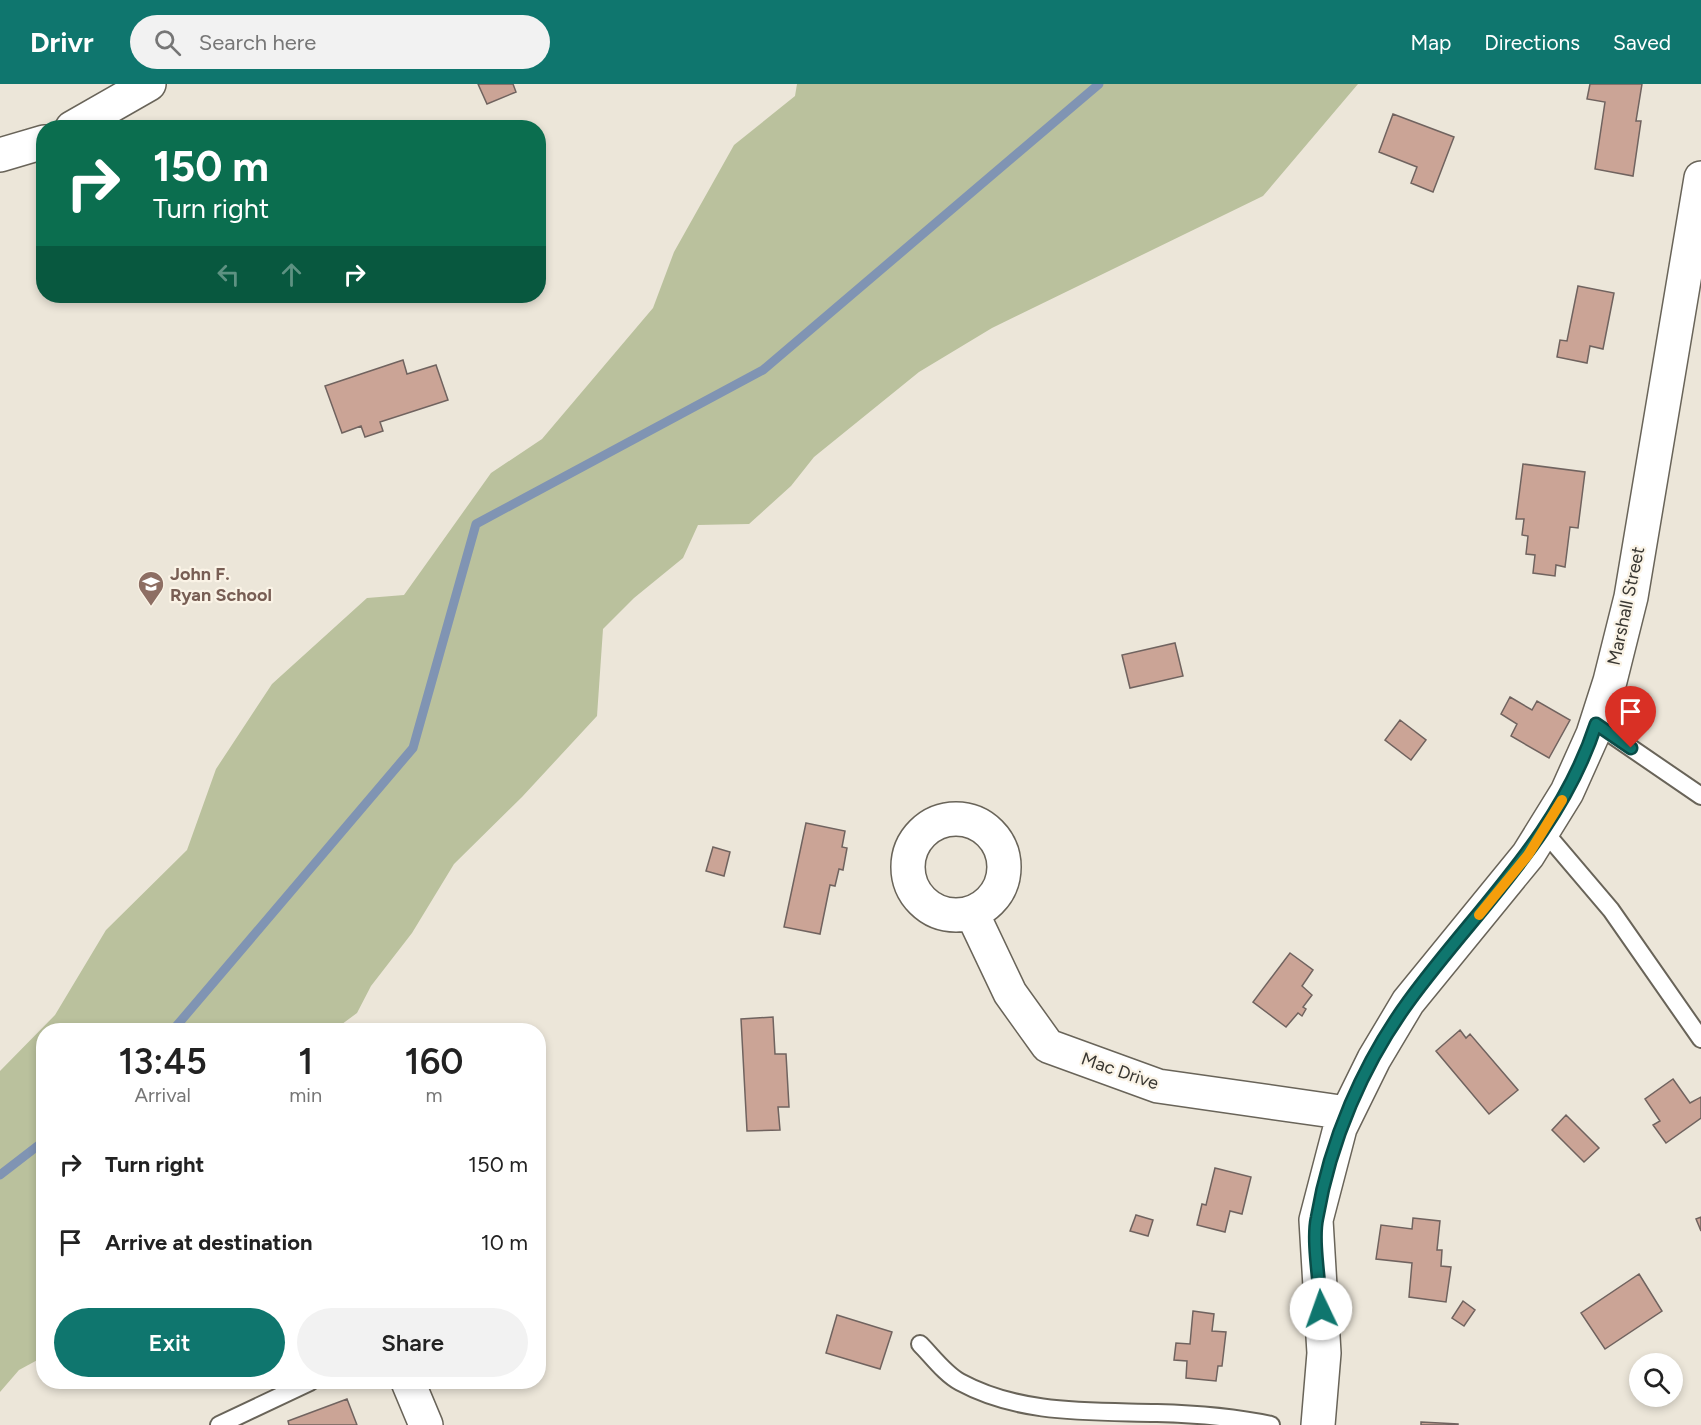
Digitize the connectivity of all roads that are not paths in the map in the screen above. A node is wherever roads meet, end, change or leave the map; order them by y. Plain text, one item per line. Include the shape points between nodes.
1 (149, 84) edge
2 (86, 120) edge
3 (36, 144) edge
4 (0, 155) edge
5 (1701, 178) edge
6 (1596, 724) junction
7 (1701, 795) edge
8 (1544, 830) junction
9 (972, 913) dead end
10 (1701, 1039) edge
11 (1347, 1113) junction
12 (920, 1344) dead end
13 (295, 1389) edge
14 (411, 1389) edge
15 (219, 1425) edge
16 (426, 1425) edge
17 (1271, 1425) edge
18 (1318, 1425) edge

1 - 2 street
3 - 4 street
5 - 6 street, Marshall Street via 1631,597
6 - 7 lane
6 - 8 street, Marshall Street via 1567,792
8 - 10 lane via 1611,910
8 - 11 street, Marshall Street via 1408,1002
9 - 11 street, Mac Drive via 1010,993 1048,1046 1158,1086
11 - 18 street, Marshall Street via 1316,1220 1324,1353
12 - 17 lane via 958,1381 1006,1401 1048,1409 1158,1413
13 - 15 lane
14 - 16 street

